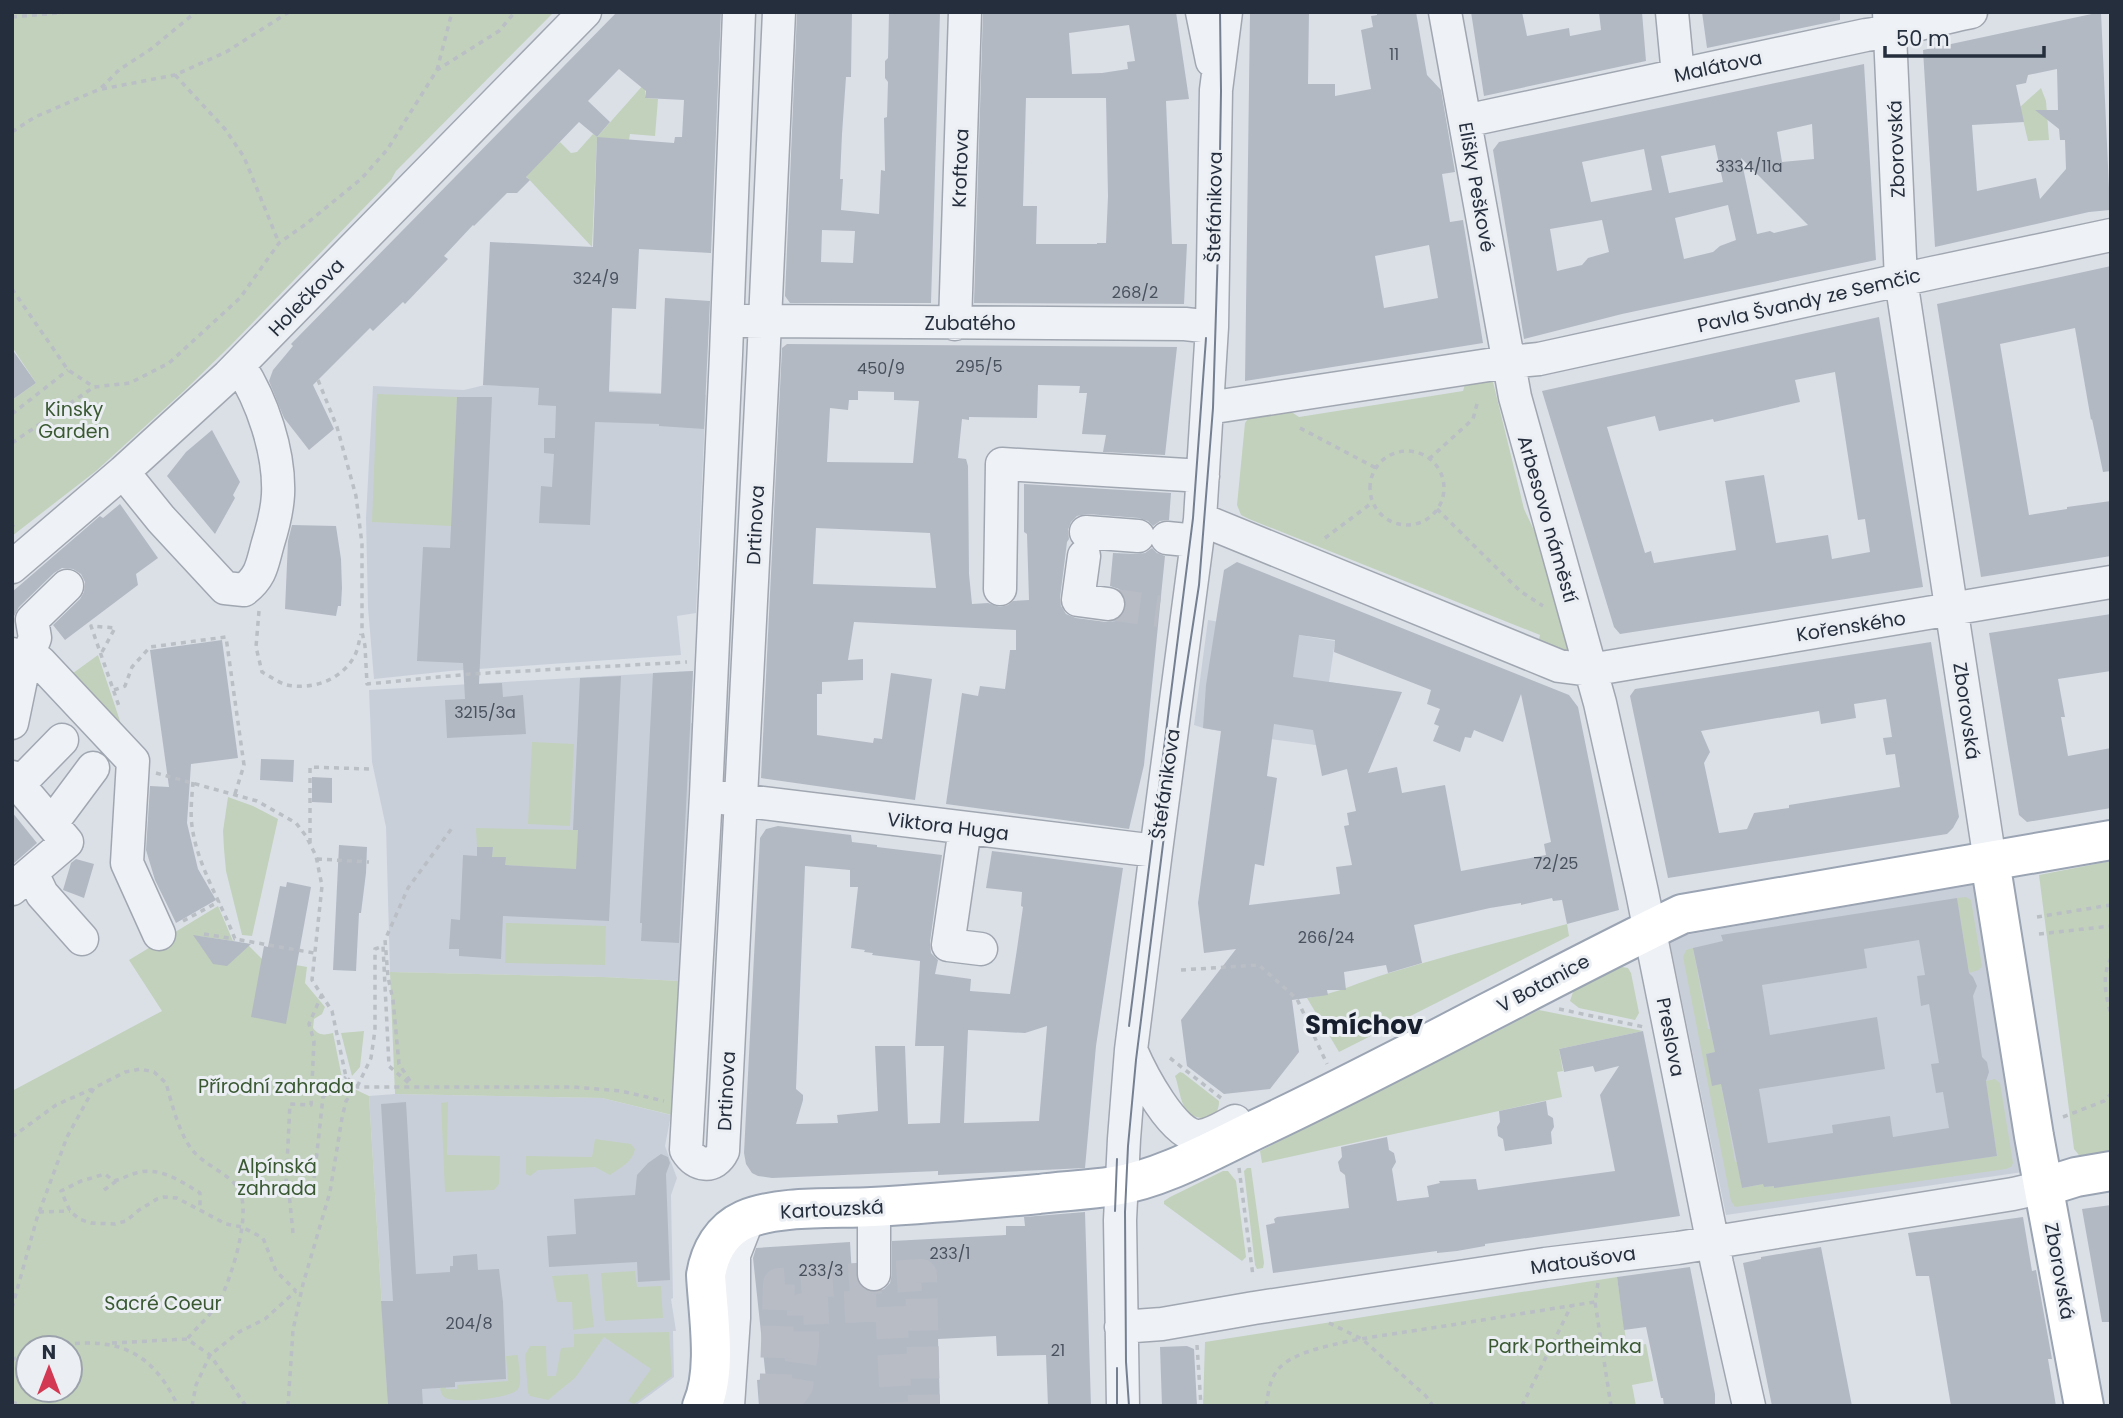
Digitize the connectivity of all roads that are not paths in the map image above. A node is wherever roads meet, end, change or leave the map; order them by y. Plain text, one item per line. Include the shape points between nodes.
1 (584, 12) edge
2 (739, 12) edge
3 (779, 12) edge
4 (965, 12) edge
5 (1202, 12) edge
6 (1226, 12) edge
7 (1445, 12) edge
8 (1672, 12) edge
9 (1971, 12) edge
10 (1890, 22) edge
11 (1678, 75) junction
12 (1216, 90) junction
13 (1465, 121) junction
14 (2111, 235) edge
15 (1901, 280) junction
16 (727, 321) junction
17 (765, 321) junction
18 (955, 324) junction
19 (1212, 327) junction
20 (1508, 362) junction
21 (239, 365) junction
22 (1208, 408) junction
23 (123, 472) junction
24 (1203, 476) junction
25 (1175, 534) junction
26 (12, 567) edge
27 (2111, 582) edge
28 (67, 586) dead end
29 (1000, 589) dead end
30 (1108, 604) tunnel mouth
31 (1952, 608) junction
32 (18, 659) edge
33 (1590, 670) junction
34 (12, 723) edge
35 (62, 740) dead end
36 (93, 768) dead end
37 (15, 780) edge
38 (706, 795) junction
39 (741, 800) junction
40 (52, 823) junction
41 (965, 828) junction
42 (2111, 841) edge
43 (1156, 851) junction
44 (1990, 861) junction
45 (22, 881) edge
46 (1650, 929) junction
47 (168, 930) road end
48 (82, 939) dead end
49 (981, 949) dead end
50 (1132, 1050) junction
51 (1292, 1112) junction
52 (2111, 1171) edge
53 (1122, 1185) junction
54 (2044, 1187) junction
55 (874, 1207) junction
56 (748, 1219) junction
57 (1713, 1242) junction
58 (874, 1274) dead end
59 (1121, 1327) junction
60 (702, 1406) edge
61 (728, 1406) edge
62 (1123, 1406) edge
63 (1749, 1406) edge
64 (2084, 1406) edge

1 - 21 street, Holečkova
2 - 16 street, Drtinova
3 - 17 street, Drtinova
4 - 18 street, Kroftova
5 - 12 street, Štefánikova
6 - 12 street, Štefánikova
7 - 13 street, Elišky Peškové
8 - 11 street
9 - 10 street, Malátova via 1917,23
10 - 11 street, Malátova
10 - 15 street, Zborovská
11 - 13 street, Malátova
12 - 19 street, Štefánikova
13 - 20 street, Elišky Peškové
14 - 15 street, Pavla Švandy ze Semčic
15 - 20 street, Pavla Švandy ze Semčic
15 - 31 street, Zborovská
16 - 17 street, Zubatého
16 - 38 street, Drtinova
17 - 18 street, Zubatého
17 - 39 street, Drtinova
18 - 19 street, Zubatého
19 - 22 street, Štefánikova
20 - 22 street
20 - 33 street, Arbesovo náměstí
21 - 23 street, Holečkova
21 - 23 street via 255,394 275,456 278,494 274,523 256,580 244,590 225,588
22 - 24 street
23 - 26 street, Holečkova
24 - 25 street
24 - 29 street via 1002,464
25 - 30 street via 1085,544 1078,600
25 - 33 street via 1559,666
25 - 43 street, Štefánikova
27 - 31 street, Kořenského
28 - 32 street via 32,620 35,638
31 - 33 street, Kořenského
31 - 44 street, Zborovská
32 - 34 street
32 - 47 street via 40,662 133,761 127,863
33 - 46 street, Preslova
35 - 37 street
36 - 40 street
37 - 40 street
38 - 39 street, Viktora Huga
38 - 39 street, Drtinova via 686,1150 704,1164 713,1163 723,1151
39 - 41 street, Viktora Huga
40 - 45 street via 66,842
41 - 43 street, Viktora Huga
41 - 49 street via 948,945
42 - 44 main road, V Botanice
43 - 50 street, Štefánikova
44 - 46 main road, V Botanice via 1691,912
44 - 54 main road, Zborovská
45 - 48 street via 42,894
46 - 51 main road, V Botanice
46 - 57 street, Preslova
50 - 51 street via 1169,1117 1192,1135 1203,1136 1246,1116
50 - 53 street, Štefánikova
51 - 53 main road, V Botanice via 1169,1170
52 - 54 main road
53 - 55 main road, Kartouzská
53 - 59 street, Štefánikova
54 - 57 street, Matoušova
54 - 64 main road, Zborovská
55 - 56 main road, Kartouzská via 783,1211
55 - 58 street
56 - 60 main road, Kartouzská via 726,1233 708,1263 710,1359
56 - 61 street via 734,1255
57 - 59 street, Matoušova
57 - 63 street, Preslova
59 - 62 street, Štefánikova

